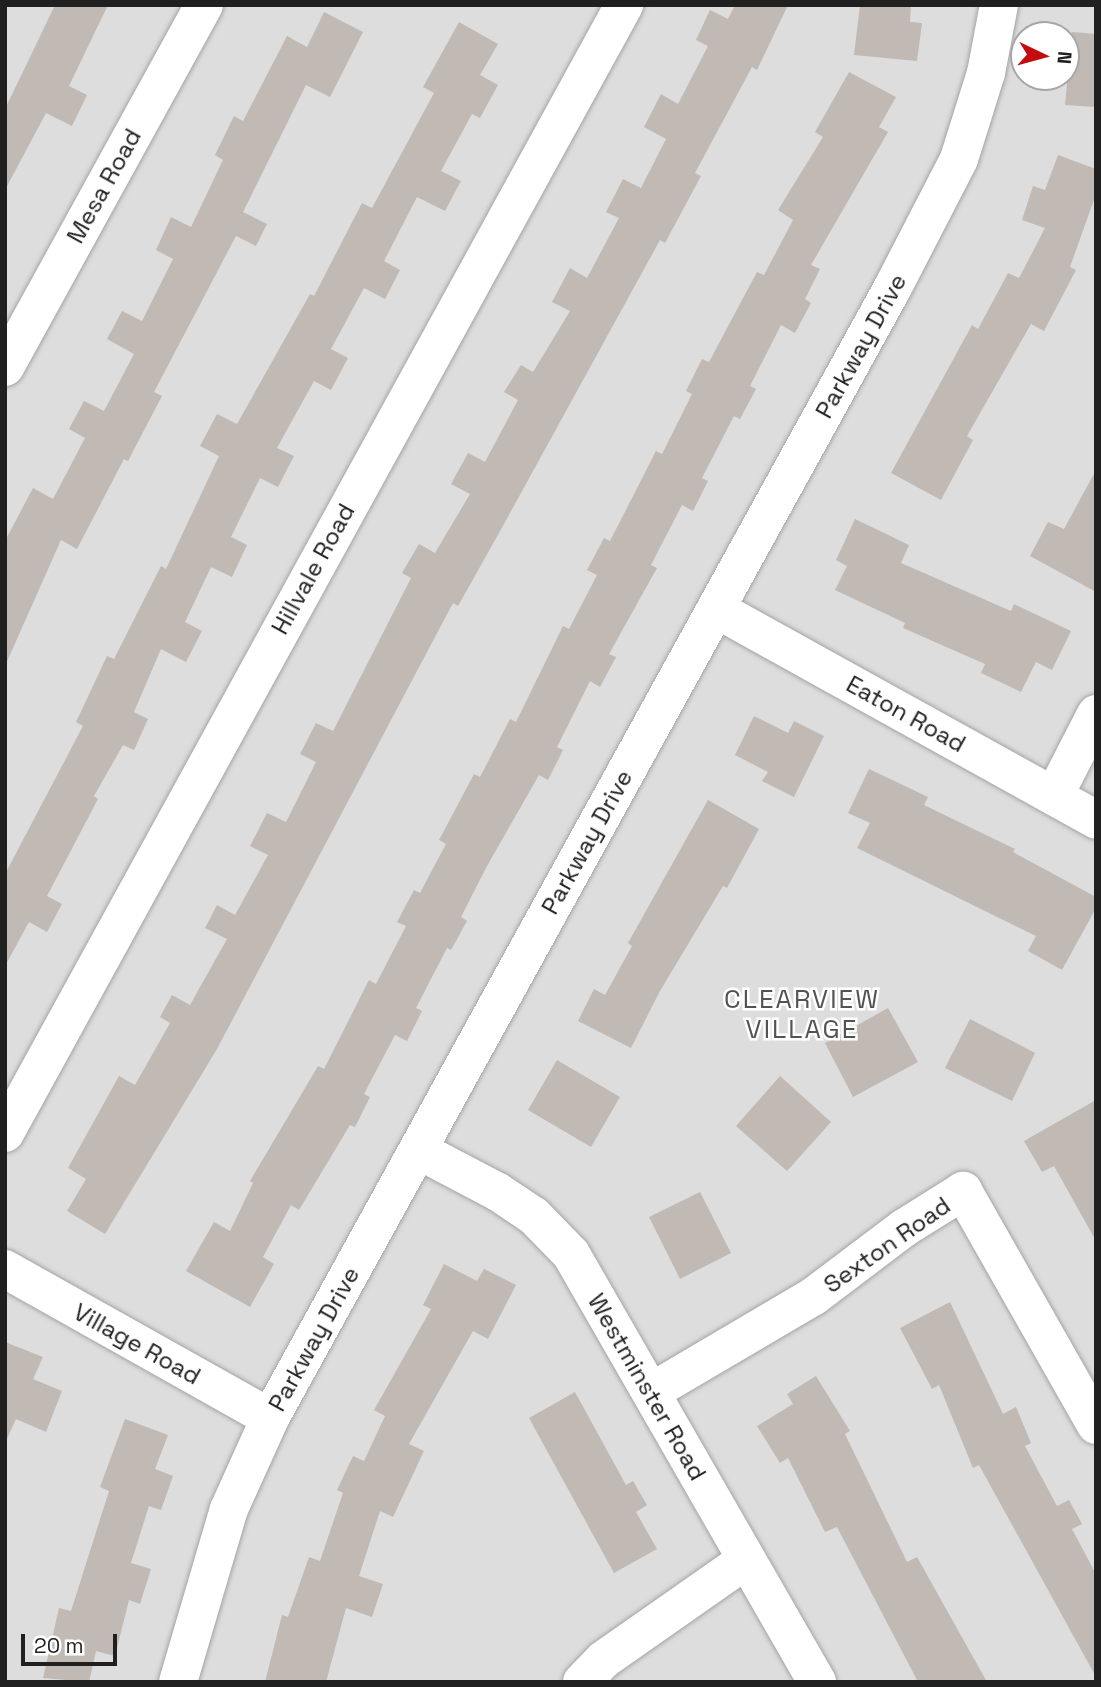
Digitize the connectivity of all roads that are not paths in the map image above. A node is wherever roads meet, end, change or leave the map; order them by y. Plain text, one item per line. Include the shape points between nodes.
1 (204, 5) edge
2 (624, 5) edge
3 (999, 5) edge
4 (5, 367) edge
5 (716, 609) junction
6 (1096, 714) edge
7 (1054, 796) junction
8 (1096, 820) edge
9 (5, 1133) edge
10 (418, 1150) junction
11 (5, 1269) edge
12 (651, 1392) junction
13 (270, 1418) junction
14 (1096, 1425) edge
15 (746, 1560) junction
16 (178, 1682) edge
17 (583, 1682) edge
18 (817, 1682) edge

1 - 4 street, Mesa Road
2 - 9 street, Hillvale Road
3 - 5 street, Parkway Drive via 986,73 959,159
5 - 7 street, Eaton Road
5 - 10 street, Parkway Drive
6 - 7 street
7 - 8 street, Eaton Road
10 - 12 street, Westminster Road via 534,1216 571,1254
10 - 13 street, Parkway Drive
11 - 13 street, Village Road
12 - 14 street, Sexton Road via 814,1296 904,1227 963,1191
12 - 15 street, Westminster Road
13 - 16 street, Parkway Drive via 229,1509
15 - 17 street via 603,1660
15 - 18 street, Westminster Road

